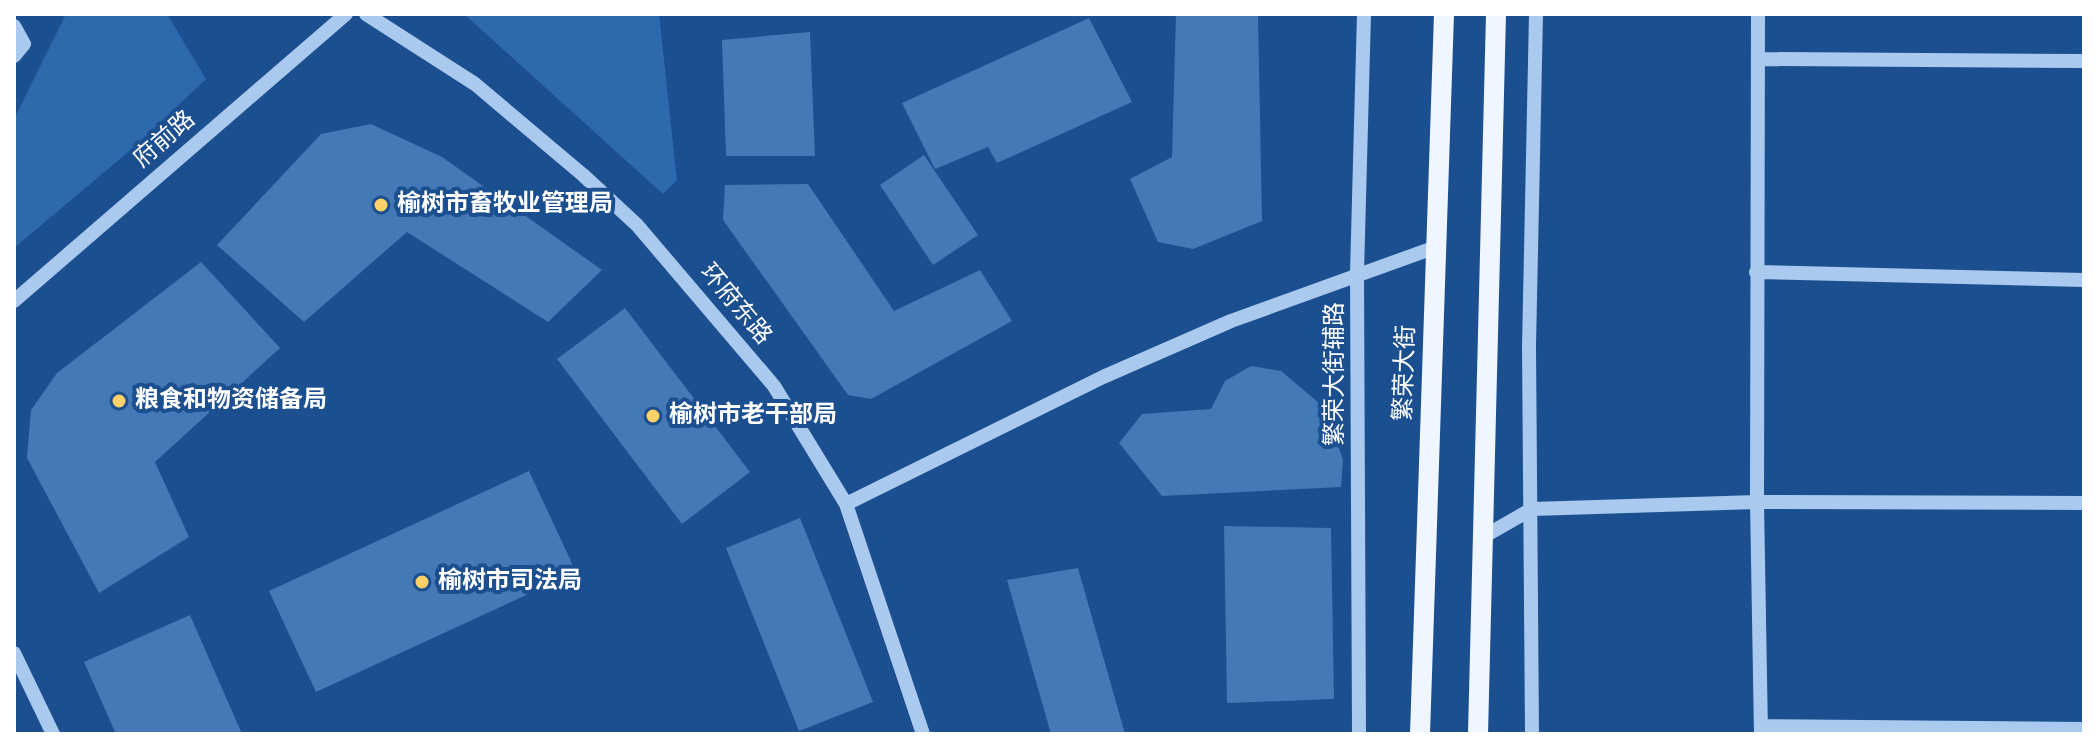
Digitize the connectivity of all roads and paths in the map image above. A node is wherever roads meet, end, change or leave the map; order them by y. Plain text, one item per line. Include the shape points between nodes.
1 (346, 14) edge
2 (366, 14) edge
3 (1364, 14) edge
4 (1444, 14) edge
5 (1496, 14) edge
6 (1536, 14) edge
7 (1758, 14) edge
8 (14, 26) edge
9 (14, 56) edge
10 (1758, 59) junction
11 (2084, 61) edge
12 (1436, 247) junction
13 (1756, 272) junction
14 (1357, 273) junction
15 (2084, 280) edge
16 (14, 301) edge
17 (1757, 502) junction
18 (2084, 503) edge
19 (846, 504) junction
20 (1532, 509) junction
21 (1483, 537) junction
22 (14, 653) edge
23 (2084, 729) edge
24 (1761, 730) edge
25 (53, 734) edge
26 (923, 734) edge
27 (1359, 734) edge
28 (1420, 734) edge
29 (1478, 734) edge
30 (1532, 734) edge

1 - 16 street, 府前路
2 - 19 street, 环府东路 via 475,84 637,225 774,386
3 - 14 street, 繁荣大街辅路
4 - 12 main road, 繁荣大街
5 - 21 main road
6 - 20 street via 1529,346
7 - 10 street
8 - 9 street via 24,44
10 - 11 street
10 - 13 street
12 - 14 street
12 - 28 main road, 繁荣大街
13 - 15 street
13 - 17 street
14 - 19 street via 1103,377
14 - 27 street, 繁荣大街辅路
17 - 18 street
17 - 20 street
17 - 24 street
19 - 26 street, 环府东路
20 - 21 street
20 - 30 street
21 - 29 main road
22 - 25 street
23 - 24 street

